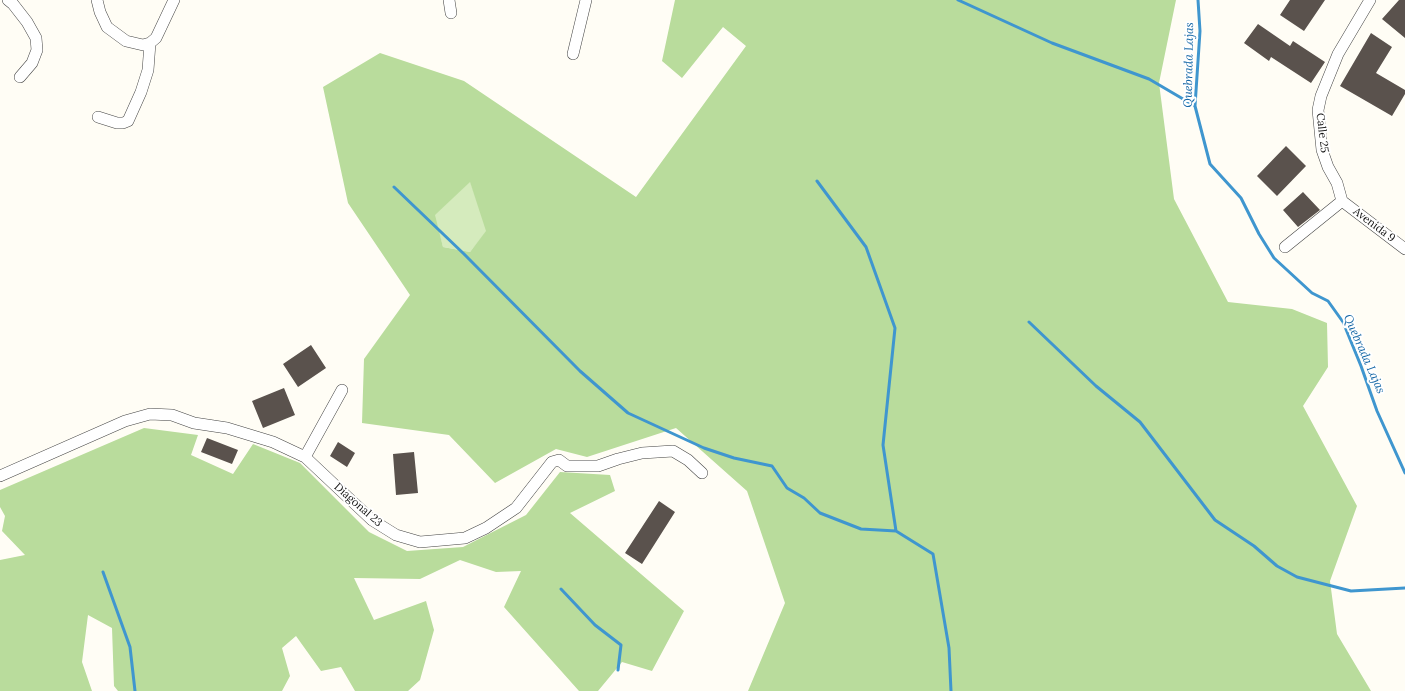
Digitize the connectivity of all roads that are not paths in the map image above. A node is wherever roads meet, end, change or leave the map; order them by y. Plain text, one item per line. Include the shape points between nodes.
1 (8, 0) edge
2 (97, 0) edge
3 (174, 0) edge
4 (450, 0) edge
5 (586, 0) edge
6 (1370, 0) edge
7 (451, 14) dead end
8 (150, 43) junction
9 (573, 54) dead end
10 (20, 77) dead end
11 (98, 117) dead end
12 (1342, 201) junction
13 (1286, 247) dead end
14 (1405, 249) edge
15 (342, 390) dead end
16 (305, 457) junction
17 (702, 473) dead end
18 (0, 476) edge

1 - 10 street via 27,22 36,38 37,50 32,63
2 - 8 street via 107,27 126,41 143,45
3 - 8 street via 156,38
4 - 7 street
5 - 9 street
6 - 12 street, Calle 25 via 1338,54 1318,110 1322,150
8 - 11 street via 148,70 128,121 117,123
12 - 13 street
12 - 14 street, Avenida 9
15 - 16 street
16 - 17 street, Diagonal 23 via 372,520 396,535 420,542 465,538 486,528 516,508 552,462 559,460 567,466 598,466 642,453 673,451
16 - 18 street, Diagonal 23 via 273,442 227,428 194,423 172,415 150,414 125,420

